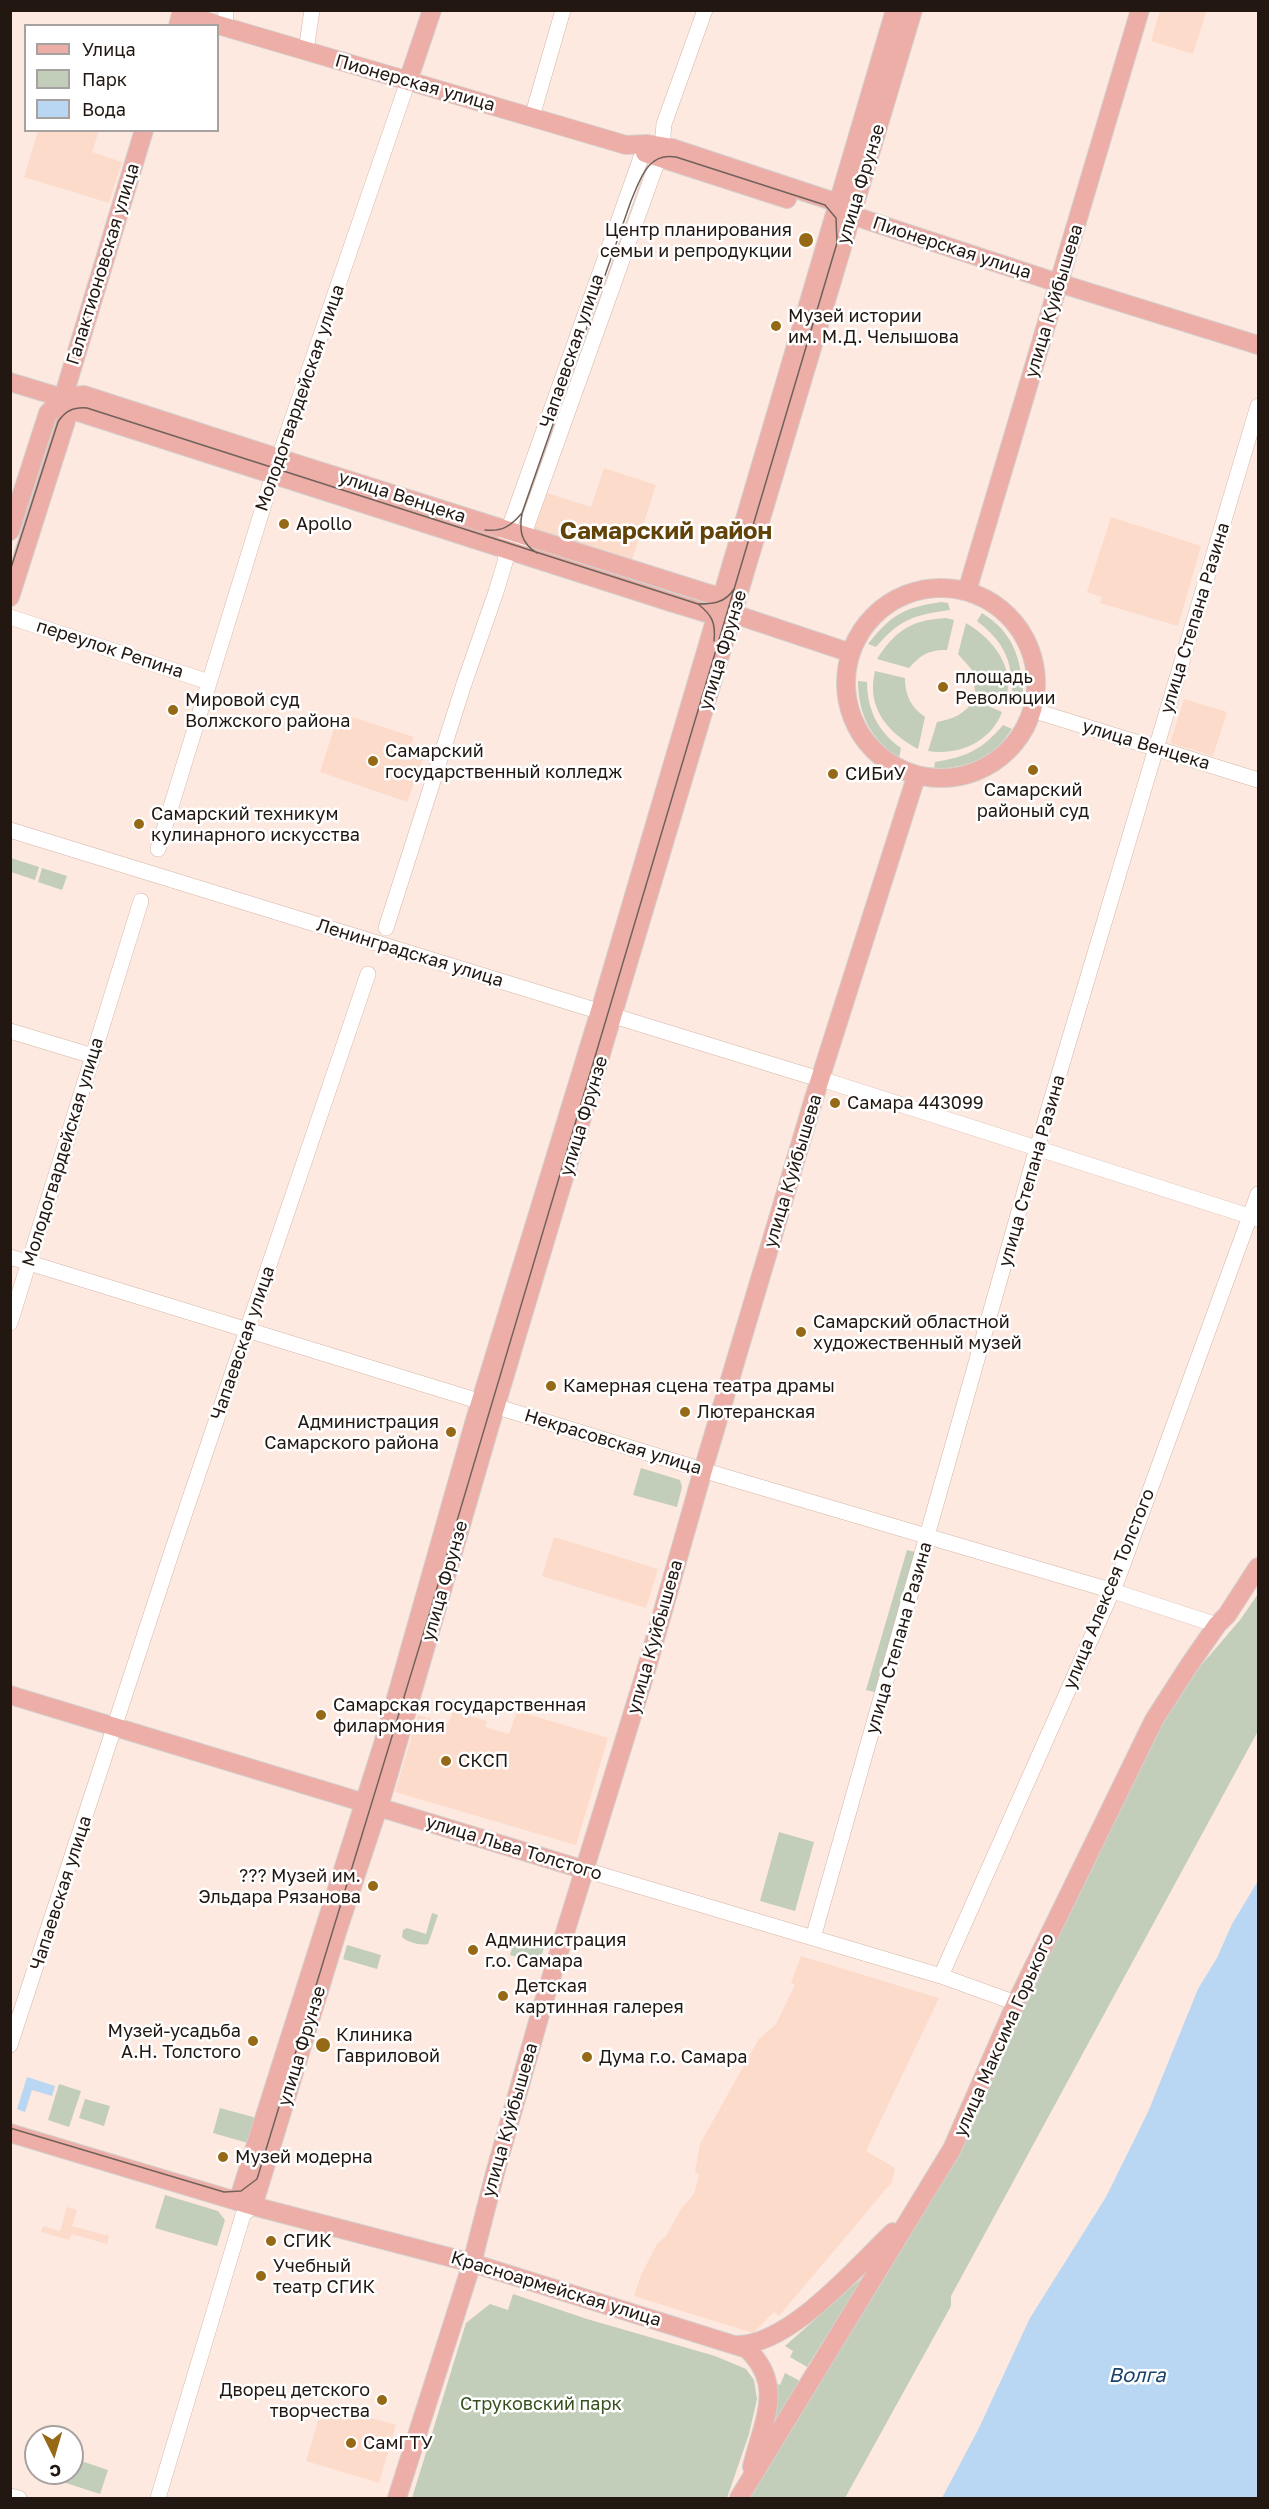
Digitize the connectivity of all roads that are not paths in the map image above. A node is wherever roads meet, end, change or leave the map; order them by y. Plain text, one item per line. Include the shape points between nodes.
1 (312, 10) edge
2 (432, 10) edge
3 (563, 10) edge
4 (705, 10) edge
5 (895, 10) edge
6 (913, 10) edge
7 (1140, 10) edge
8 (176, 17) edge
9 (226, 19) edge
10 (306, 51) junction
11 (408, 81) junction
12 (532, 117) junction
13 (143, 132) edge
14 (648, 149) junction
15 (841, 211) junction
16 (1059, 283) junction
17 (1258, 345) edge
18 (10, 382) edge
19 (63, 398) junction
20 (1258, 406) edge
21 (276, 467) junction
22 (10, 531) edge
23 (512, 546) junction
24 (967, 591) junction
25 (10, 597) edge
26 (721, 597) junction
27 (725, 615) junction
28 (10, 617) edge
29 (851, 653) junction
30 (209, 682) junction
31 (1032, 710) junction
32 (1156, 748) junction
33 (916, 777) junction
34 (1258, 780) edge
35 (10, 830) edge
36 (158, 849) dead end
37 (141, 901) dead end
38 (386, 928) dead end
39 (368, 974) dead end
40 (607, 1013) junction
41 (10, 1031) edge
42 (93, 1056) junction
43 (815, 1078) junction
44 (1037, 1148) junction
45 (1258, 1194) edge
46 (1255, 1218) edge
47 (10, 1257) edge
48 (29, 1263) junction
49 (10, 1323) edge
50 (248, 1330) junction
51 (488, 1404) junction
52 (703, 1470) junction
53 (927, 1537) junction
54 (1258, 1567) edge
55 (1113, 1591) junction
56 (1217, 1625) junction
57 (10, 1695) edge
58 (114, 1727) junction
59 (371, 1804) junction
60 (585, 1870) junction
61 (813, 1938) junction
62 (941, 1976) junction
63 (1016, 2003) junction
64 (10, 2045) edge
65 (10, 2121) edge
66 (10, 2133) edge
67 (246, 2202) junction
68 (909, 2217) junction
69 (471, 2263) junction
70 (738, 2345) junction
71 (742, 2494) edge
72 (10, 2496) edge
73 (19, 2499) edge
74 (158, 2499) edge
75 (397, 2499) edge

1 - 10 street
2 - 11 main road, Молодогвардейская улица
3 - 12 street
4 - 14 street, Чапаевская улица via 664,124
5 - 15 main road, улица Фрунзе
6 - 15 main road, улица Фрунзе
7 - 16 main road, улица Куйбышева
8 - 9 main road, Пионерская улица
9 - 10 main road, Пионерская улица
10 - 11 main road, Пионерская улица
11 - 12 main road, Пионерская улица
11 - 21 street, Молодогвардейская улица
12 - 14 main road, Пионерская улица
13 - 19 main road, Галактионовская улица
14 - 15 main road, Пионерская улица
14 - 23 street, Чапаевская улица
15 - 16 main road, Пионерская улица
15 - 26 main road, улица Фрунзе
15 - 27 main road, улица Фрунзе
16 - 17 main road, Пионерская улица
16 - 24 main road, улица Куйбышева
18 - 19 main road, улица Венцека
19 - 21 main road, улица Венцека via 78,412
19 - 22 main road, Галактионовская улица via 48,413
19 - 25 main road, Галактионовская улица via 66,421
20 - 32 street, улица Степана Разина
21 - 23 main road, улица Венцека
21 - 30 street, Молодогвардейская улица
23 - 26 main road, улица Венцека
23 - 27 main road, улица Венцека
23 - 38 street, Чапаевская улица
24 - 29 main road via 935,588 908,593 891,602 864,626
24 - 31 main road via 1010,617 1026,641 1035,666 1036,697
26 - 27 main road, улица Фрунзе
27 - 29 main road, улица Венцека
27 - 40 main road, улица Фрунзе
28 - 30 street, переулок Репина
29 - 33 main road via 846,692 857,729 888,763
30 - 36 street, Молодогвардейская улица
31 - 32 street, улица Венцека
31 - 33 main road via 1022,734 1005,754 986,767 949,778
32 - 34 street, улица Венцека
32 - 44 street, улица Степана Разина
33 - 43 main road, улица Куйбышева
35 - 40 street, Ленинградская улица
37 - 42 street, Молодогвардейская улица
39 - 50 street, Чапаевская улица
40 - 43 street, Ленинградская улица
40 - 51 main road, улица Фрунзе
41 - 42 street
42 - 48 street, Молодогвардейская улица
43 - 44 street, Ленинградская улица
43 - 52 main road, улица Куйбышева
44 - 46 street, Ленинградская улица
44 - 53 street, улица Степана Разина
45 - 46 street, улица Алексея Толстого
46 - 55 street, улица Алексея Толстого
47 - 48 street, Некрасовская улица
48 - 49 street, Молодогвардейская улица
48 - 50 street, Некрасовская улица
50 - 51 street, Некрасовская улица
50 - 58 street, Чапаевская улица
51 - 52 street, Некрасовская улица
51 - 59 main road, улица Фрунзе
52 - 53 street, Некрасовская улица
52 - 60 main road, улица Куйбышева
53 - 55 street, Некрасовская улица
53 - 61 street, улица Степана Разина
54 - 56 main road, улица Максима Горького
55 - 56 street, Некрасовская улица
55 - 62 street, улица Алексея Толстого
56 - 63 main road, улица Максима Горького via 1154,1719
57 - 58 main road, улица Льва Толстого
58 - 59 main road, улица Льва Толстого
58 - 64 street, Чапаевская улица
59 - 60 main road, улица Льва Толстого
59 - 67 main road, улица Фрунзе
60 - 61 street, улица Льва Толстого
60 - 69 main road, улица Куйбышева
61 - 62 street, улица Льва Толстого
62 - 63 street, улица Льва Толстого
63 - 68 main road, улица Максима Горького via 952,2149
65 - 67 main road, Красноармейская улица
66 - 67 main road, Красноармейская улица
67 - 69 main road, Красноармейская улица
67 - 74 street, улица Фрунзе
68 - 70 main road, Красноармейская улица via 793,2323 763,2341
68 - 71 main road, улица Максима Горького
69 - 70 main road, Красноармейская улица
69 - 75 main road, улица Куйбышева
70 - 71 main road, Красноармейская улица via 758,2359 770,2391
72 - 73 street

